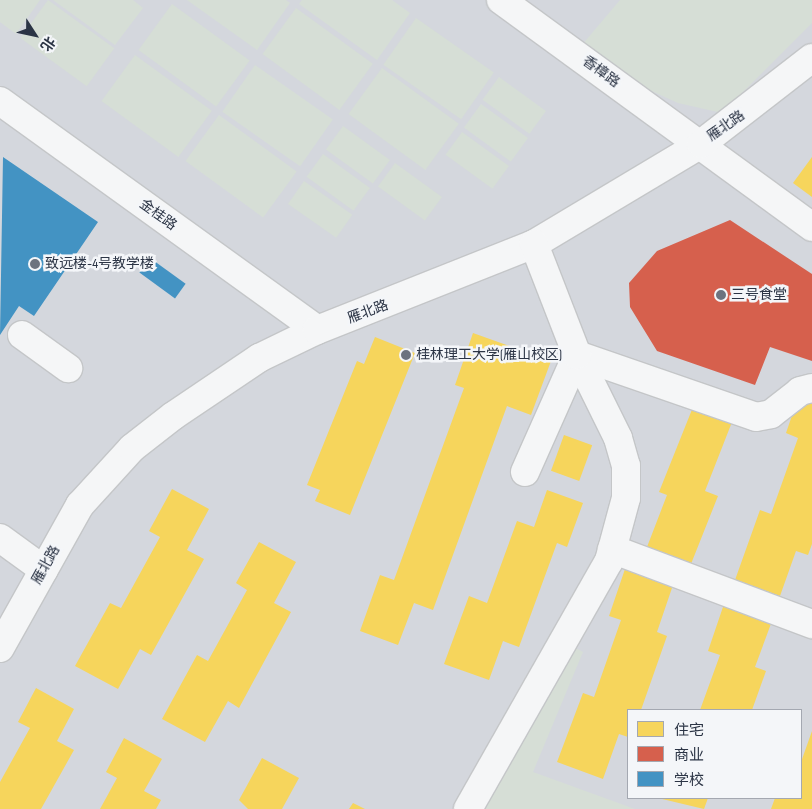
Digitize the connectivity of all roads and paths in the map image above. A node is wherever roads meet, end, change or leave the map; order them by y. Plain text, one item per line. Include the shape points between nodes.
1 (501, 0) edge
2 (812, 58) edge
3 (0, 101) edge
4 (701, 144) junction
5 (812, 228) edge
6 (534, 244) junction
7 (317, 330) junction
8 (22, 335) dead end
9 (577, 355) junction
10 (68, 368) dead end
11 (812, 388) edge
12 (525, 472) dead end
13 (0, 538) edge
14 (612, 550) junction
15 (44, 570) junction
16 (812, 624) edge
17 (0, 648) edge
18 (468, 809) edge

1 - 4 street, 香樟路
2 - 4 street, 雁北路
3 - 7 street, 金桂路
4 - 5 street, 香樟路
4 - 6 street, 雁北路
6 - 7 street, 雁北路
6 - 9 street
7 - 15 street, 雁北路 via 259,358 132,448 80,505
8 - 10 street
9 - 11 street via 756,416 767,416 800,391
9 - 12 street
9 - 14 street via 626,466 626,498
13 - 15 street
14 - 16 street
14 - 18 street
15 - 17 street, 雁北路

